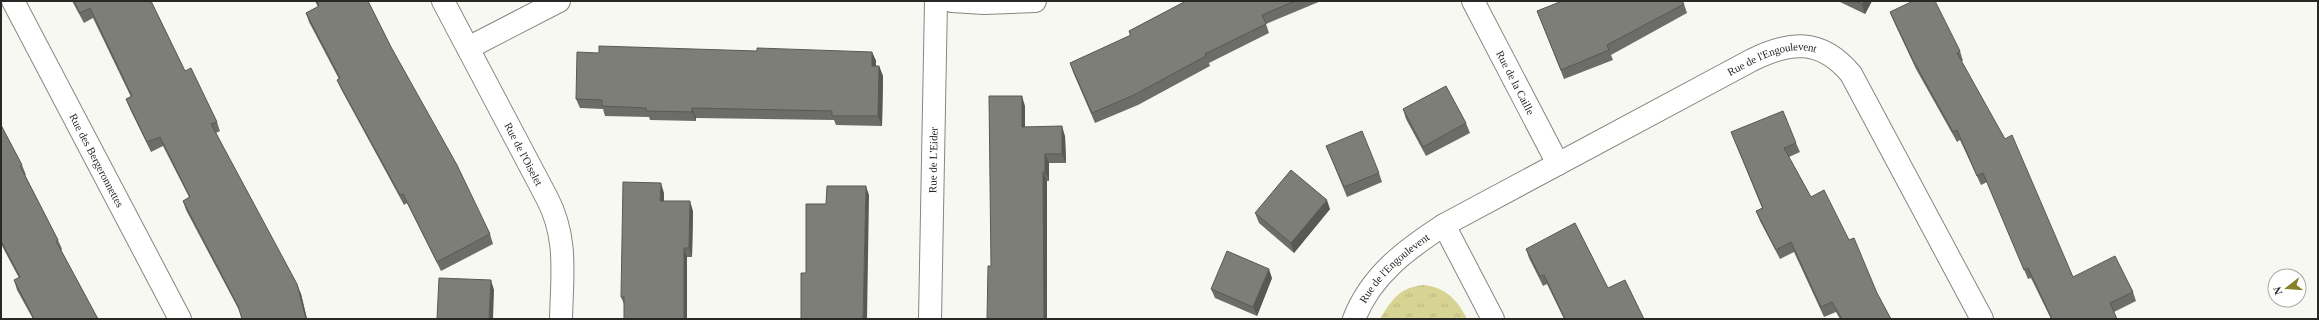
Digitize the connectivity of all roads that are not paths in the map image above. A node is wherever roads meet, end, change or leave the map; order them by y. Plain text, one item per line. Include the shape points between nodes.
1 (13, 1) edge
2 (443, 1) edge
3 (559, 1) edge
4 (936, 1) edge
5 (952, 1) edge
6 (1035, 1) edge
7 (1473, 1) edge
8 (468, 48) junction
9 (1558, 164) junction
10 (1444, 225) junction
11 (180, 319) edge
12 (561, 319) edge
13 (930, 319) edge
14 (1354, 319) edge
15 (1493, 319) edge
16 (1982, 319) edge

1 - 11 street, Rue des Bergeronnettes
2 - 8 street, Rue de l'Oiselet
3 - 8 street
4 - 13 street, Rue de L'Eider
5 - 6 street
7 - 9 street, Rue de la Caille
8 - 12 street, Rue de l'Oiselet via 550,202 559,224 563,251
9 - 10 street, Rue de l'Engoulevent
9 - 16 street, Rue de l'Engoulevent via 1772,50 1803,46 1824,51 1843,64 1851,74
10 - 14 street, Rue de l'Engoulevent via 1400,256 1381,274 1368,291
10 - 15 street, Rue de l'Engoulevent

